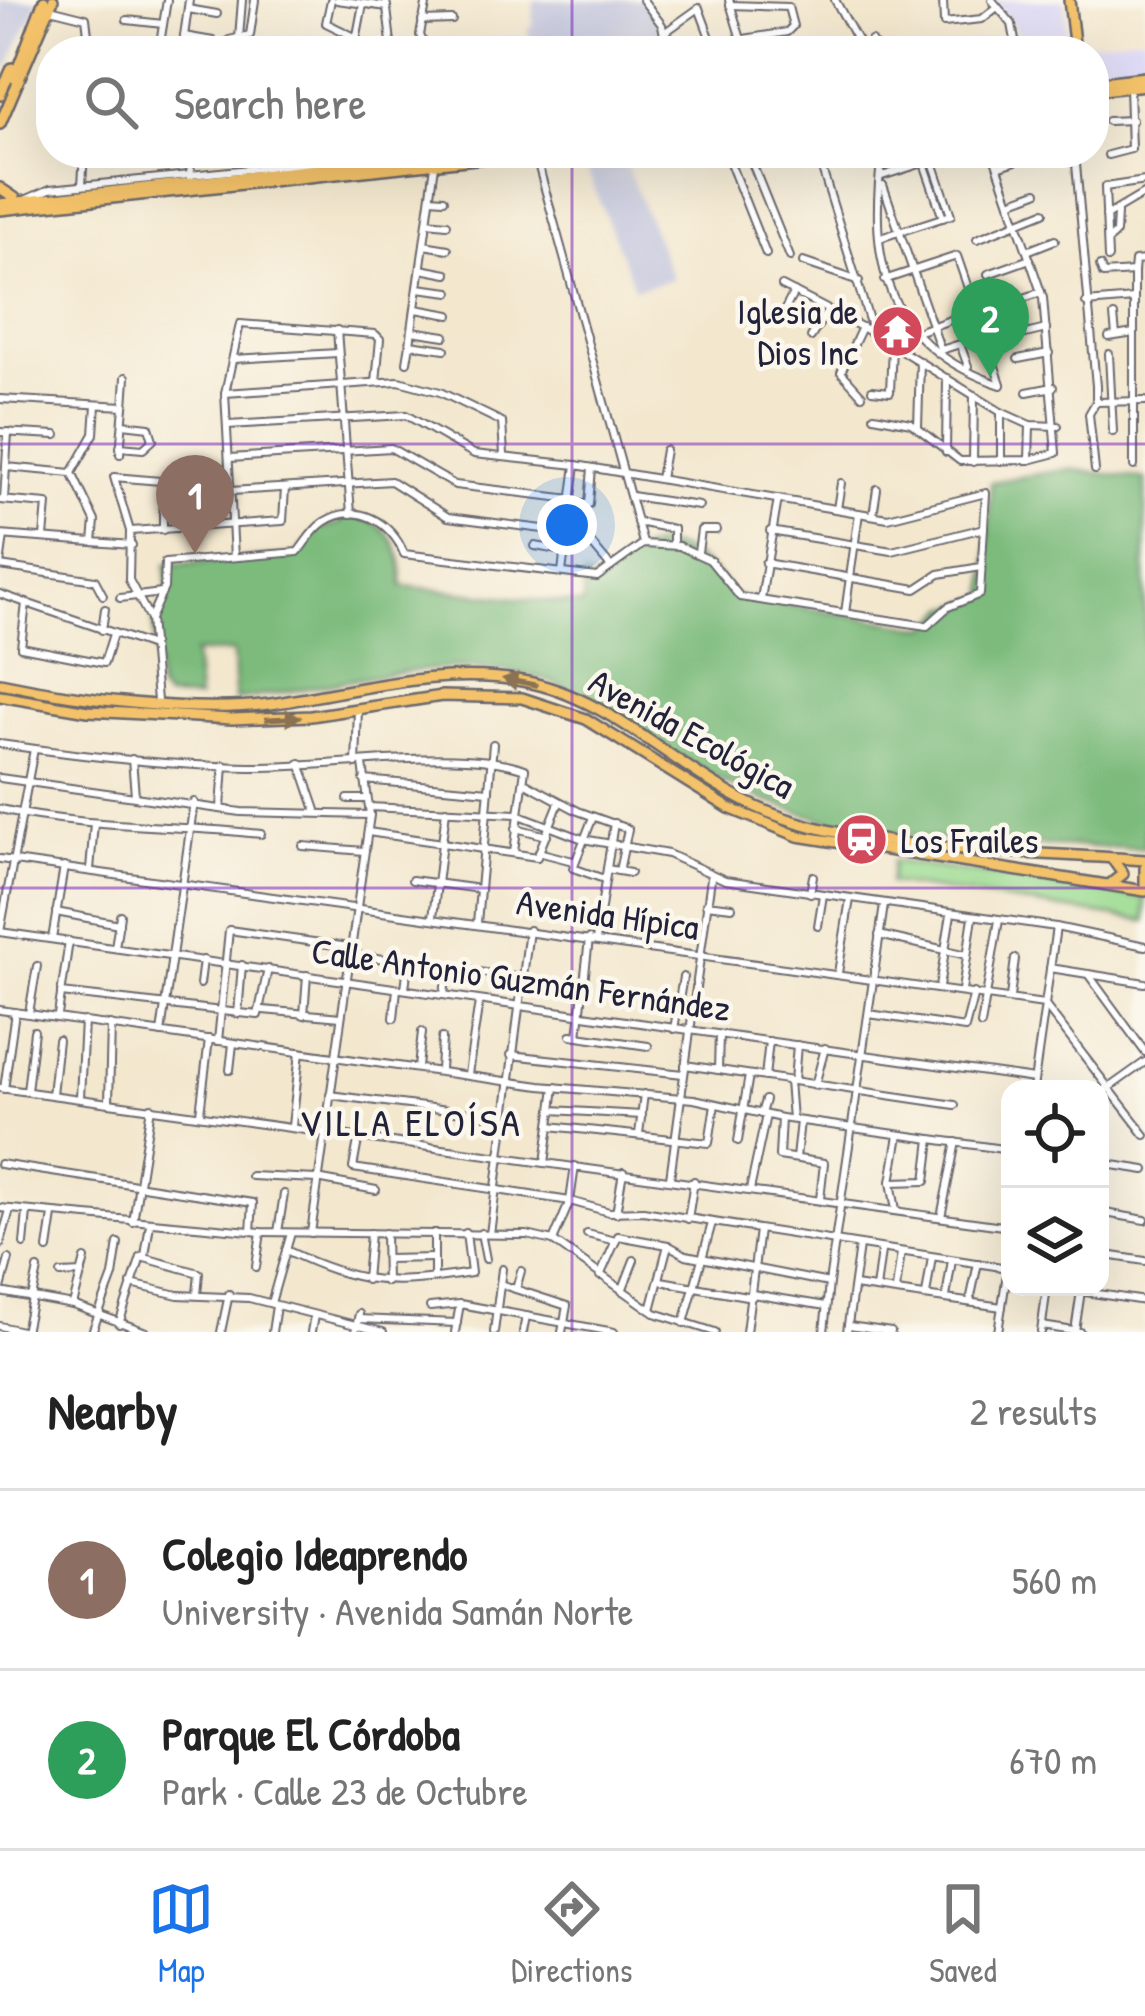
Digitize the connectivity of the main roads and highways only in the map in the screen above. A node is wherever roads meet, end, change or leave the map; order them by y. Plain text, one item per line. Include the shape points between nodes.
1 (1069, 0) edge
2 (49, 3) edge
3 (35, 33) junction
4 (1073, 36) edge
5 (17, 77) junction
6 (1145, 79) edge
7 (1109, 83) edge
8 (1109, 86) edge
9 (0, 95) edge
10 (0, 110) edge
11 (0, 124) edge
12 (0, 138) edge
13 (308, 168) edge
14 (399, 168) edge
15 (0, 188) edge
16 (26, 199) junction
17 (0, 207) edge
18 (0, 683) edge
19 (0, 696) edge
20 (1108, 857) junction
21 (1145, 864) edge
22 (1104, 886) junction
23 (1145, 888) edge

1 - 4 main road
2 - 3 main road
3 - 5 main road
3 - 9 main road
3 - 12 main road
5 - 10 main road
5 - 11 main road
6 - 7 main road
6 - 8 main road
13 - 16 main road
14 - 17 main road
15 - 16 main road
16 - 17 main road
20 -> 18 main road, Avenida Ecológica via 891,839 774,814 591,705 524,681 443,677 231,707 57,696
19 -> 22 main road via 88,711 232,719 466,694 542,703 604,729 743,816 798,836
20 - 21 main road, Avenida Ecológica
20 - 22 main road via 1123,874
21 - 23 main road
22 - 23 main road

